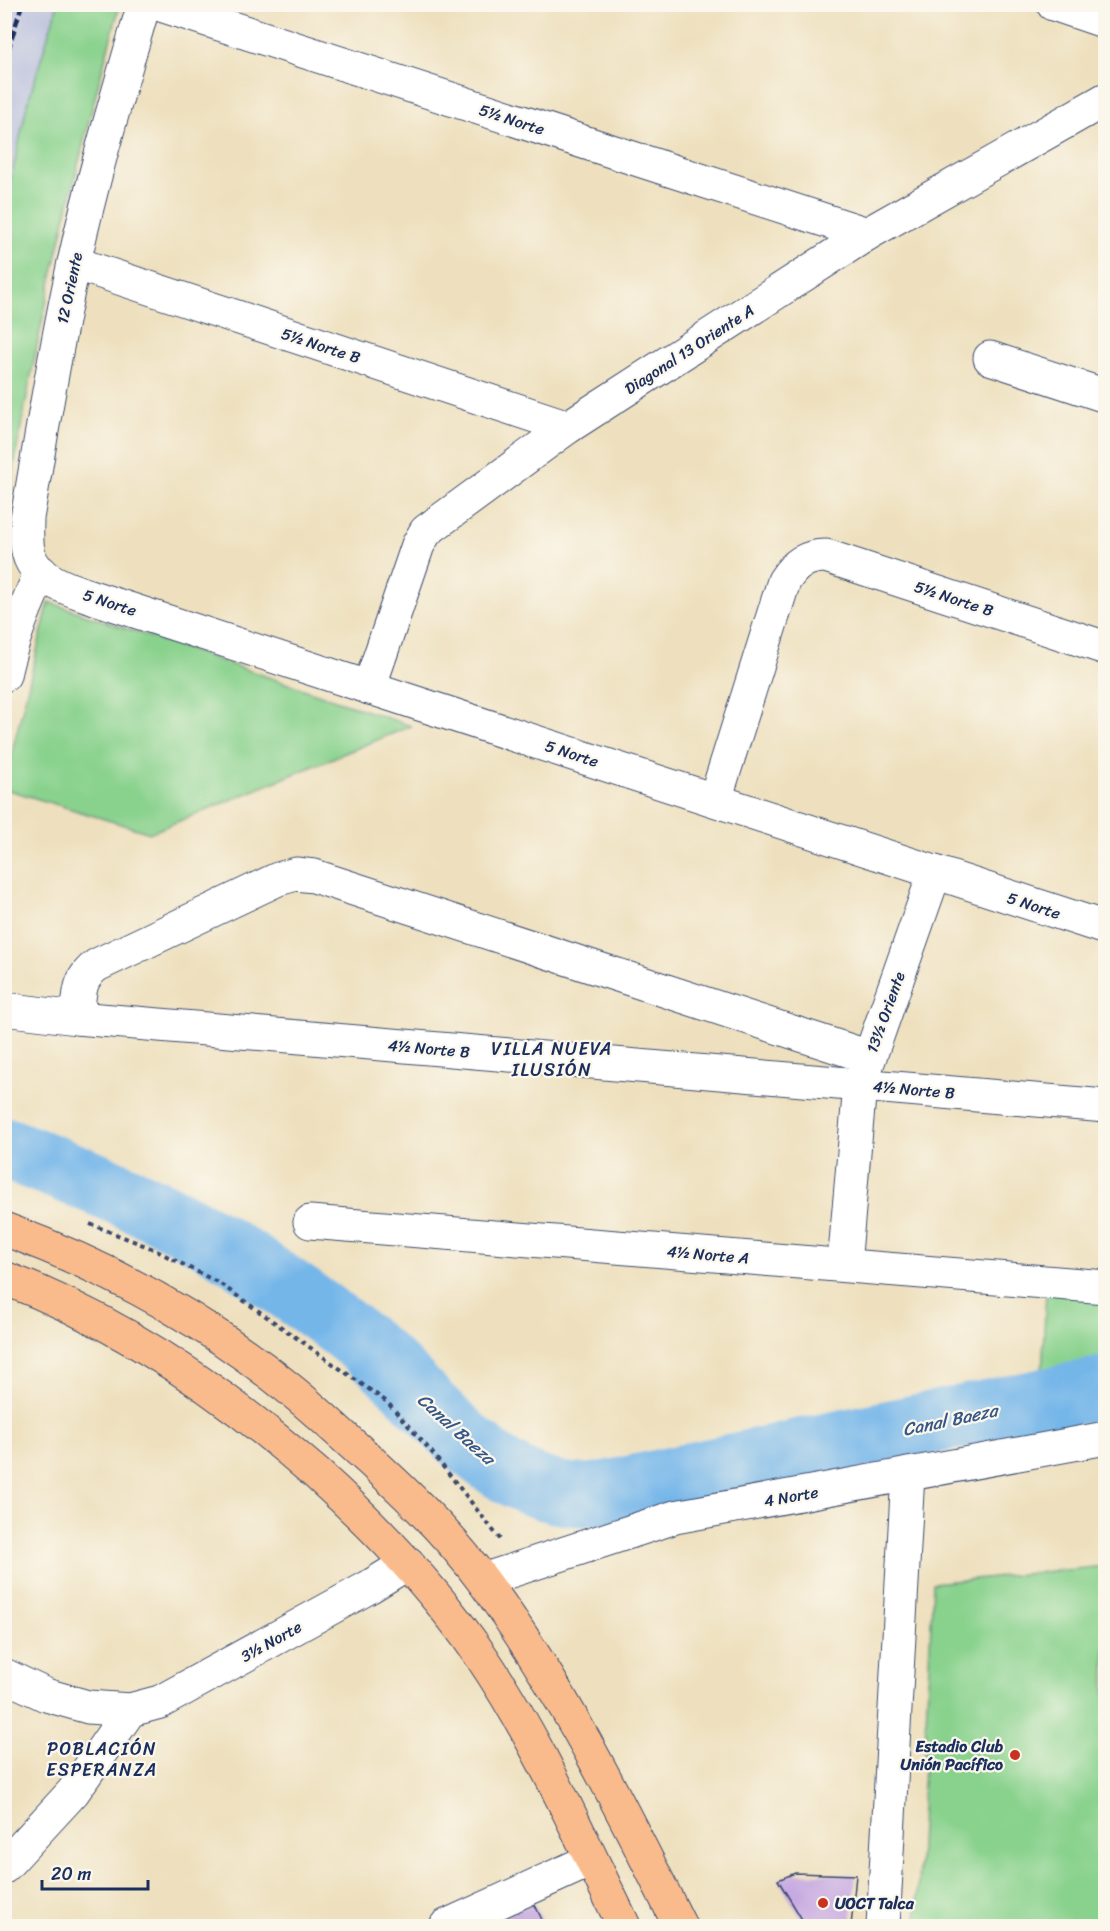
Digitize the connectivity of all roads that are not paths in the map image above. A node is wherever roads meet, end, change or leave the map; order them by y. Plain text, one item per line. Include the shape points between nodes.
1 (144, 4) edge
2 (158, 4) edge
3 (1053, 4) edge
4 (1106, 22) edge
5 (1106, 99) edge
6 (867, 234) junction
7 (74, 263) junction
8 (990, 358) dead end
9 (1106, 396) edge
10 (568, 427) junction
11 (41, 572) junction
12 (1106, 648) edge
13 (4, 675) edge
14 (369, 688) junction
15 (715, 800) junction
16 (935, 872) junction
17 (1106, 928) edge
18 (4, 1009) edge
19 (77, 1018) junction
20 (865, 1071) junction
21 (1106, 1106) edge
22 (310, 1222) dead end
23 (4, 1229) edge
24 (844, 1265) junction
25 (4, 1278) edge
26 (1106, 1287) edge
27 (1106, 1438) edge
28 (908, 1474) junction
29 (408, 1563) junction
30 (483, 1580) junction
31 (4, 1675) edge
32 (130, 1710) junction
33 (591, 1860) junction
34 (4, 1867) edge
35 (446, 1926) edge
36 (624, 1926) edge
37 (680, 1926) edge
38 (883, 1926) edge

1 - 7 street, 12 Oriente
2 - 6 street, 5½ Norte
3 - 4 street
5 - 6 street, Diagonal 13 Oriente A
6 - 10 street, Diagonal 13 Oriente A
7 - 10 street, 5½ Norte B
7 - 11 street, 12 Oriente via 27,518 26,543 31,561
8 - 9 street
10 - 14 street, Diagonal 13 Oriente A via 426,531
11 - 13 street via 10,646
11 - 14 street, 5 Norte via 53,582 80,592
12 - 15 street, 5½ Norte B via 826,556 813,556 791,570 784,581
14 - 15 street, 5 Norte
15 - 16 street, 5 Norte
16 - 17 street, 5 Norte
16 - 20 street, 13½ Oriente
18 - 19 street, 4½ Norte B
19 - 20 street, 4½ Norte B
19 - 20 street via 81,983 97,965 296,874 326,879
20 - 21 street, 4½ Norte B
20 - 24 street, 13½ Oriente
22 - 24 street, 4½ Norte A
23 - 30 main road via 139,1289 244,1355 292,1391 387,1475
24 - 26 street, 4½ Norte A
25 - 29 main road via 116,1329 218,1392 355,1508
27 - 28 street, 4 Norte
28 - 30 street, 4 Norte via 675,1517
28 - 38 street
29 - 32 street, 3½ Norte via 160,1702
29 - 33 main road via 450,1613 513,1707
30 - 37 main road via 559,1693
31 - 32 street, 3½ Norte via 46,1695 88,1707
32 - 34 street via 73,1792
33 - 35 street
33 - 36 main road

